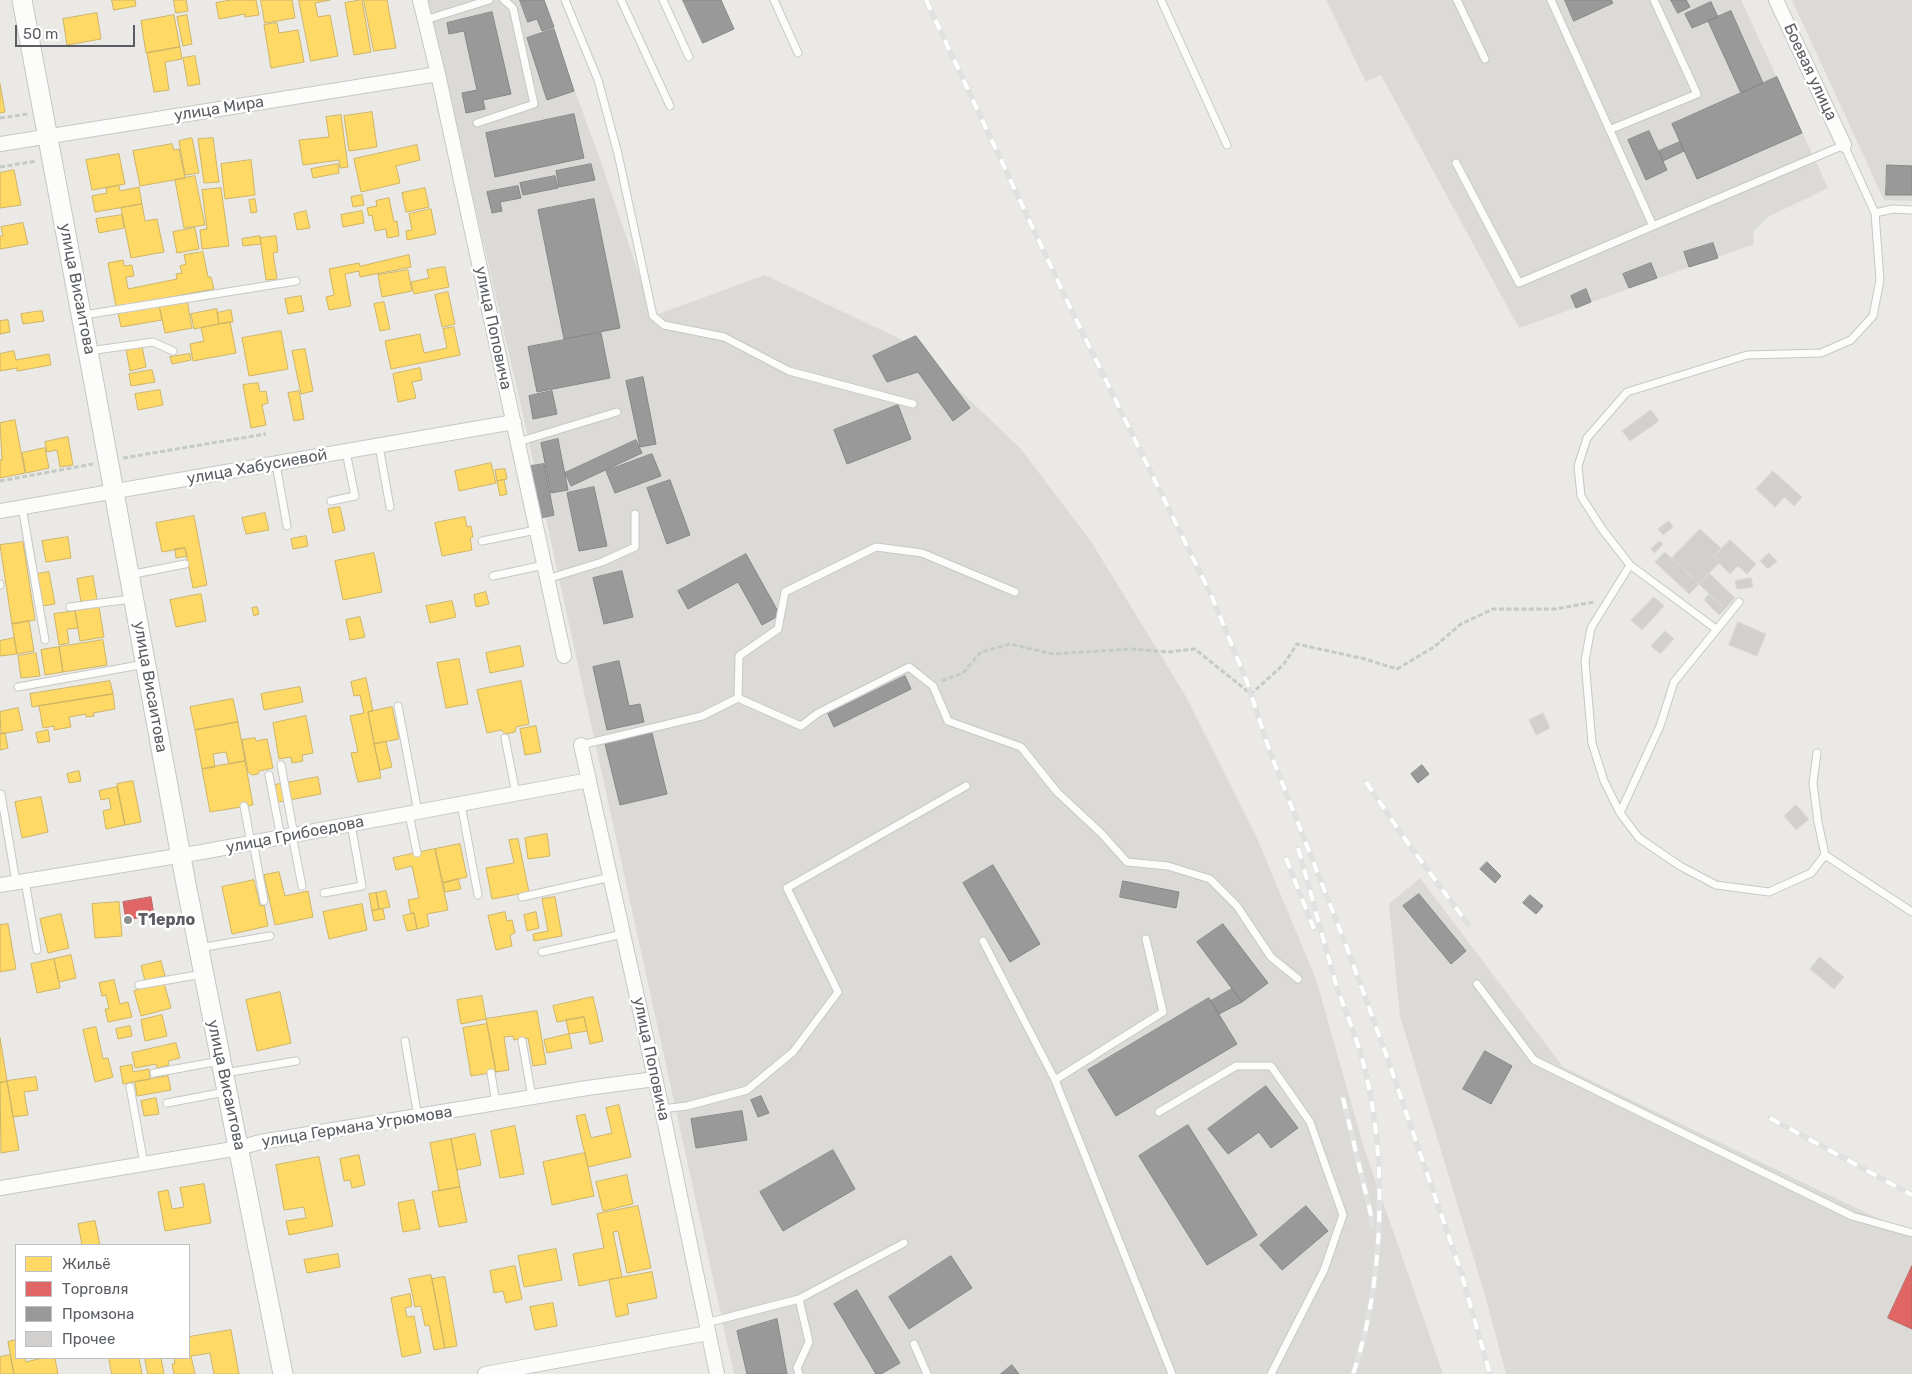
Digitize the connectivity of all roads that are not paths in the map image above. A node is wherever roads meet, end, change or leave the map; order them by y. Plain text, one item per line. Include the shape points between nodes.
1 (22, 0) edge
2 (420, 0) edge
3 (489, 0) edge
4 (504, 0) edge
5 (564, 0) edge
6 (621, 0) edge
7 (663, 0) edge
8 (774, 0) edge
9 (1162, 0) edge
10 (1457, 0) edge
11 (1550, 0) edge
12 (1654, 0) edge
13 (1776, 0) edge
14 (425, 20) junction
15 (798, 53) dead end
16 (689, 57) dead end
17 (1484, 59) dead end
18 (438, 74) junction
19 (670, 106) dead end
20 (477, 123) dead end
21 (1609, 130) junction
22 (48, 137) junction
23 (0, 144) edge
24 (1227, 145) dead end
25 (1844, 145) junction
26 (1456, 163) dead end
27 (1912, 210) edge
28 (1875, 213) junction
29 (1653, 226) junction
30 (296, 281) dead end
31 (82, 315) junction
32 (89, 351) junction
33 (173, 351) dead end
34 (913, 404) dead end
35 (617, 412) dead end
36 (514, 422) junction
37 (518, 442) junction
38 (379, 446) junction
39 (346, 452) junction
40 (276, 464) junction
41 (114, 492) junction
42 (331, 501) dead end
43 (390, 507) dead end
44 (22, 508) junction
45 (0, 511) edge
46 (635, 514) dead end
47 (287, 526) dead end
48 (536, 530) junction
49 (482, 541) dead end
50 (185, 564) dead end
51 (1630, 565) junction
52 (545, 572) junction
53 (129, 575) junction
54 (493, 576) dead end
55 (1015, 592) dead end
56 (133, 598) junction
57 (1739, 602) dead end
58 (70, 607) dead end
59 (1716, 629) junction
60 (45, 640) dead end
61 (564, 656) dead end
62 (146, 664) junction
63 (18, 687) dead end
64 (738, 698) junction
65 (398, 706) dead end
66 (505, 738) dead end
67 (582, 744) joint
68 (1817, 753) dead end
69 (281, 765) dead end
70 (269, 775) dead end
71 (589, 780) junction
72 (966, 786) dead end
73 (1, 794) edge
74 (516, 794) junction
75 (461, 804) junction
76 (244, 806) dead end
77 (414, 813) junction
78 (1620, 813) junction
79 (351, 824) junction
80 (289, 836) junction
81 (252, 843) junction
82 (417, 853) dead end
83 (181, 855) junction
84 (1825, 855) junction
85 (611, 878) junction
86 (20, 881) junction
87 (0, 885) edge
88 (302, 886) dead end
89 (324, 893) dead end
90 (478, 895) dead end
91 (522, 897) dead end
92 (264, 901) dead end
93 (1912, 912) edge
94 (624, 934) junction
95 (270, 936) dead end
96 (1146, 939) dead end
97 (983, 941) dead end
98 (198, 948) junction
99 (37, 950) dead end
100 (542, 952) dead end
101 (203, 974) junction
102 (1298, 979) dead end
103 (1477, 984) dead end
104 (139, 985) dead end
105 (405, 1041) dead end
106 (522, 1041) dead end
107 (296, 1061) dead end
108 (154, 1073) dead end
109 (491, 1073) dead end
110 (224, 1075) junction
111 (655, 1079) junction
112 (1055, 1080) junction
113 (130, 1087) dead end
114 (532, 1097) junction
115 (166, 1103) dead end
116 (496, 1104) junction
117 (662, 1109) junction
118 (1159, 1112) dead end
119 (418, 1117) junction
120 (239, 1148) junction
121 (144, 1164) junction
122 (0, 1188) edge
123 (1912, 1232) edge
124 (904, 1243) dead end
125 (799, 1299) junction
126 (707, 1328) junction
127 (914, 1344) dead end
128 (283, 1374) edge
129 (485, 1374) edge
130 (717, 1374) edge
131 (799, 1374) edge
132 (927, 1374) edge
133 (1172, 1374) edge
134 (1272, 1374) edge

1 - 22 main road, улица Висаитова
2 - 14 street, улица Поповича
3 - 14 lane
4 - 20 lane via 513,8 534,104
5 - 34 lane via 598,80 618,154 653,316 664,325 724,337 789,371
6 - 19 lane
7 - 16 lane
8 - 15 lane
9 - 24 lane
10 - 17 lane
11 - 21 lane
12 - 21 lane via 1698,94
13 - 25 street, Боевая улица
14 - 18 street, улица Поповича
18 - 22 street, улица Мира
18 - 36 street, улица Поповича
21 - 29 lane
22 - 23 street, улица Мира
22 - 31 main road, улица Висаитова
25 - 28 lane
25 - 29 lane
26 - 29 lane via 1519,283
27 - 28 lane via 1893,209
28 - 51 lane via 1880,280 1873,316 1851,340 1821,353 1747,355 1627,392 1587,438 1578,466 1581,496
30 - 31 lane
31 - 32 main road, улица Висаитова
32 - 33 lane via 153,342
32 - 41 main road, улица Висаитова
35 - 37 lane
36 - 37 street, улица Поповича
36 - 38 street, улица Хабусиевой
37 - 48 street, улица Поповича
38 - 39 street, улица Хабусиевой
38 - 43 lane
39 - 40 street, улица Хабусиевой
39 - 42 lane via 355,496
40 - 41 street, улица Хабусиевой
40 - 47 lane
41 - 44 street, улица Хабусиевой
41 - 53 main road, улица Висаитова
44 - 45 street, улица Хабусиевой
44 - 60 lane
46 - 52 lane via 635,547 602,562
48 - 49 lane
48 - 52 street, улица Поповича
50 - 53 lane
51 - 59 lane
51 - 78 lane via 1591,628 1584,661 1592,743 1604,781
52 - 54 lane
52 - 61 street, улица Поповича
53 - 56 main road, улица Висаитова
55 - 64 lane via 922,553 876,547 785,592 778,629 739,656
56 - 58 lane
56 - 62 main road, улица Висаитова
57 - 59 lane
59 - 78 lane via 1674,682 1660,726
62 - 63 lane
62 - 83 main road, улица Висаитова
64 - 67 lane via 702,716
64 - 102 lane via 801,726 818,713 909,667 933,686 948,721 1020,747 1057,792 1127,862 1168,866 1210,879 1237,906 1271,957
65 - 77 lane
66 - 74 lane
67 - 71 street, улица Поповича
68 - 84 lane via 1813,783
69 - 80 lane
70 - 80 lane
71 - 74 street, улица Грибоедова
71 - 85 street, улица Поповича
72 - 117 lane via 787,888 838,992 794,1052 747,1090 687,1106
73 - 86 lane
74 - 75 street, улица Грибоедова
75 - 77 street, улица Грибоедова
75 - 90 lane
76 - 81 lane
77 - 79 street, улица Грибоедова
77 - 82 lane
78 - 84 lane via 1639,838 1680,866 1716,885 1769,892 1811,873
79 - 80 street, улица Грибоедова
79 - 89 lane via 362,886
80 - 81 street, улица Грибоедова
80 - 88 lane
81 - 83 street, улица Грибоедова
81 - 92 lane
83 - 86 street, улица Грибоедова
83 - 98 main road, улица Висаитова
84 - 93 lane
85 - 91 lane
85 - 94 street, улица Поповича
86 - 87 street, улица Грибоедова
86 - 99 lane
94 - 100 lane
94 - 111 street, улица Поповича
95 - 98 lane
96 - 112 lane via 1163,1012
97 - 112 lane
98 - 101 main road, улица Висаитова
101 - 104 lane
101 - 110 main road, улица Висаитова
103 - 123 lane via 1534,1060 1852,1216
105 - 119 lane
106 - 114 lane
107 - 110 lane
108 - 110 lane
109 - 116 lane
110 - 115 lane
110 - 120 main road, улица Висаитова
111 - 114 street, улица Германа Угрюмова
111 - 117 street, улица Поповича
112 - 133 lane
113 - 121 lane
114 - 116 street, улица Германа Угрюмова
116 - 119 street, улица Германа Угрюмова
117 - 126 street, улица Поповича
118 - 134 lane via 1236,1066 1271,1066 1310,1122 1342,1214 1324,1270
119 - 120 street, улица Германа Угрюмова
120 - 121 street, улица Германа Угрюмова
120 - 128 main road, улица Висаитова
121 - 122 street, улица Германа Угрюмова
124 - 125 lane
125 - 126 lane
125 - 131 lane via 810,1342 797,1368
126 - 129 street
126 - 130 street, улица Поповича
127 - 132 lane

